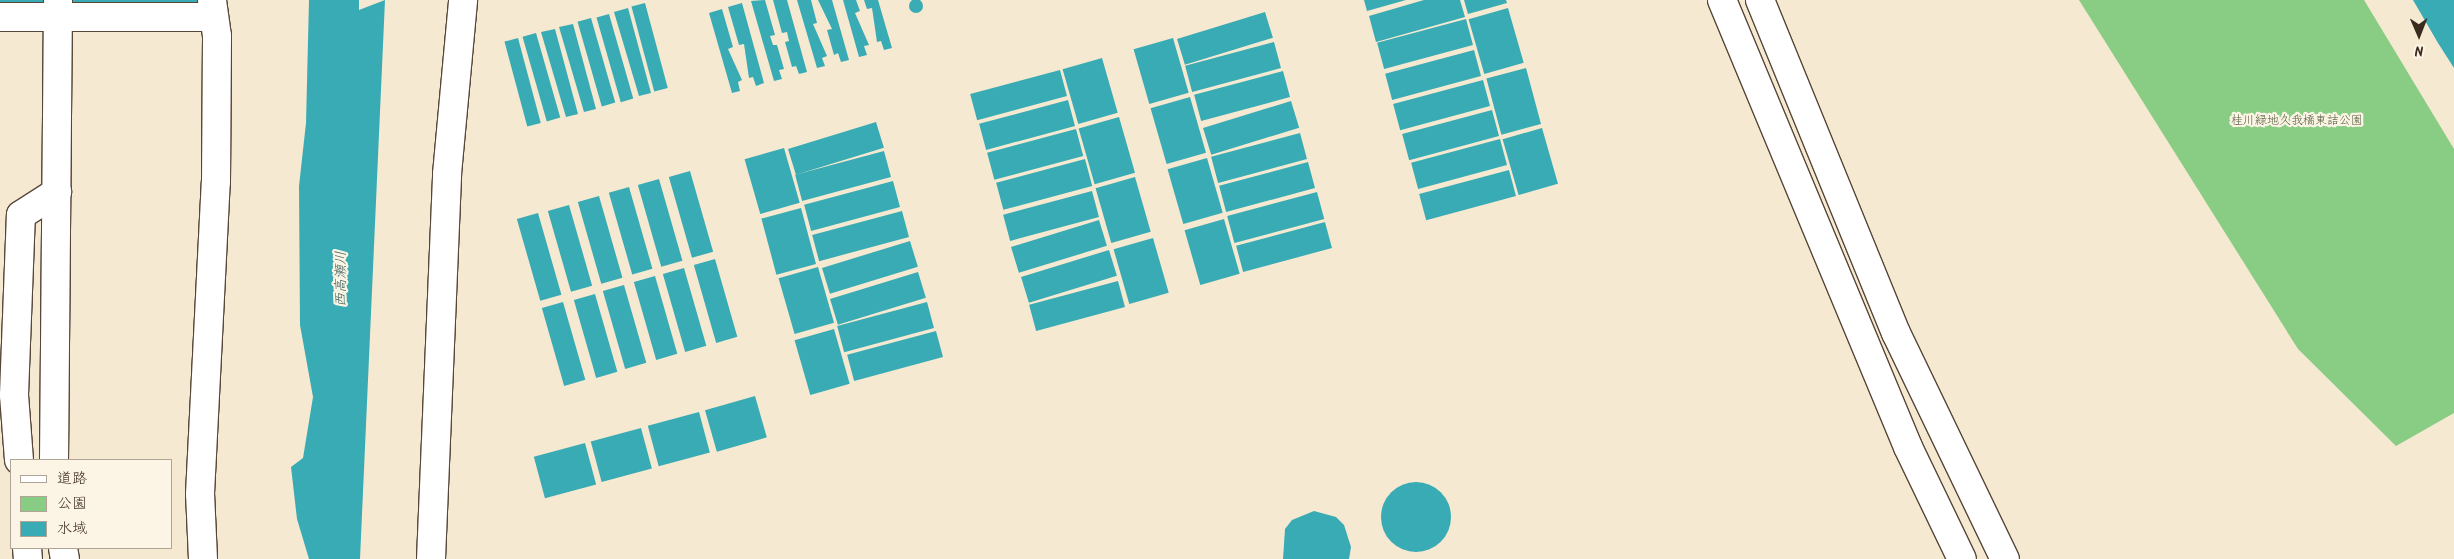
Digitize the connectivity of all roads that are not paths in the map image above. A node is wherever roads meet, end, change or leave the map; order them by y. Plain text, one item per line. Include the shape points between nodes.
1 (463, 0) edge
2 (1722, 0) edge
3 (1760, 0) edge
4 (58, 8) edge
5 (212, 8) edge
6 (0, 17) edge
7 (57, 192) junction
8 (20, 459) edge
9 (54, 459) edge
10 (203, 559) edge
11 (431, 559) edge
12 (1962, 559) edge
13 (2005, 559) edge

1 - 11 street via 447,174
2 - 12 street via 1908,447
3 - 13 street via 1896,333
4 - 5 street
4 - 6 street
4 - 7 street
5 - 10 street via 217,36 216,182 200,494
7 - 8 street via 20,215 14,395
7 - 9 street

